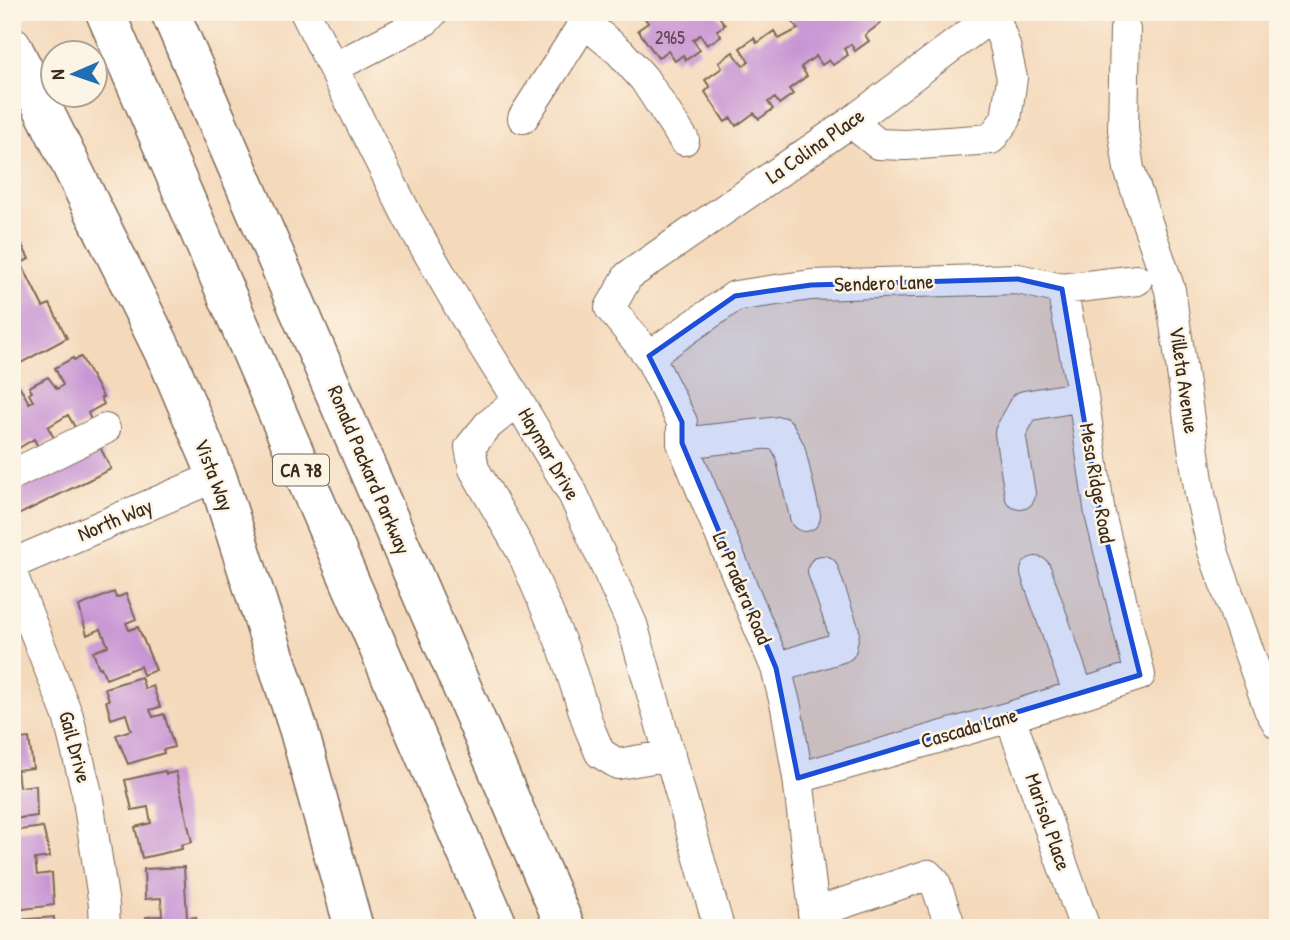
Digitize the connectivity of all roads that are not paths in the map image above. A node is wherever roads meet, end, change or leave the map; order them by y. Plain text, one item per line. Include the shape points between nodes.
1 (82, 12) edge
2 (105, 12) edge
3 (170, 12) edge
4 (194, 12) edge
5 (305, 12) edge
6 (433, 12) edge
7 (996, 13) edge
8 (588, 17) edge
9 (1125, 30) dead end
10 (12, 46) edge
11 (333, 68) junction
12 (205, 94) junction
13 (523, 118) dead end
14 (851, 122) junction
15 (684, 140) dead end
16 (192, 216) junction
17 (628, 276) joint
18 (1137, 280) dead end
19 (1062, 289) junction
20 (649, 356) junction
21 (1083, 396) junction
22 (518, 401) junction
23 (105, 429) dead end
24 (682, 443) junction
25 (12, 475) edge
26 (217, 476) junction
27 (1020, 494) dead end
28 (805, 516) dead end
29 (12, 564) edge
30 (823, 571) dead end
31 (1036, 572) dead end
32 (12, 574) edge
33 (776, 668) junction
34 (1140, 676) joint
35 (1079, 695) junction
36 (1010, 717) junction
37 (1278, 724) edge
38 (670, 755) junction
39 (798, 778) junction
40 (815, 920) edge
41 (105, 928) edge
42 (354, 928) edge
43 (499, 928) edge
44 (566, 928) edge
45 (719, 928) edge
46 (951, 928) edge
47 (1085, 928) edge

1 - 16 main road
2 - 16 main road, CA 78
3 - 12 main road, Ronald Packard Parkway / CA 78
4 - 12 main road
5 - 11 street, Haymar Drive
6 - 11 street
7 - 14 street, La Colina Place
7 - 14 street via 1012,78 1006,119 991,139 878,145
8 - 13 street
8 - 15 street via 644,79
9 - 37 street, Villeta Avenue via 1123,129 1129,169 1170,290 1200,494 1213,551
10 - 26 main road, Vista Way via 170,365
11 - 22 street, Haymar Drive via 409,219
12 - 44 main road, Ronald Packard Parkway / CA 78
14 - 17 street, La Colina Place
16 - 43 main road, CA 78
17 - 20 street, La Pradera Road via 610,308
18 - 19 street, Sendero Lane
19 - 20 street, Sendero Lane via 1018,279 811,285 735,296
19 - 21 street, Mesa Ridge Road
20 - 24 street, La Pradera Road via 682,422
21 - 27 street via 1025,406 1010,433
21 - 34 street, Mesa Ridge Road via 1100,514
22 - 38 street, Haymar Drive via 573,494 632,624
22 - 38 street via 470,447 474,468 523,554 565,650 600,753 618,764
23 - 25 street
24 - 28 street via 780,432 790,451
24 - 33 street, La Pradera Road
26 - 29 street, North Way
26 - 42 main road, Vista Way via 299,731
30 - 33 street via 844,632 841,647
31 - 35 street
32 - 41 street, Gail Drive via 68,716 87,793
33 - 39 street, La Pradera Road
34 - 35 street, Cascada Lane
35 - 36 street, Cascada Lane
36 - 39 street, Cascada Lane
36 - 47 street, Marisol Place
38 - 45 street, Haymar Drive
39 - 40 street, La Pradera Road
40 - 46 street via 928,875 935,882

